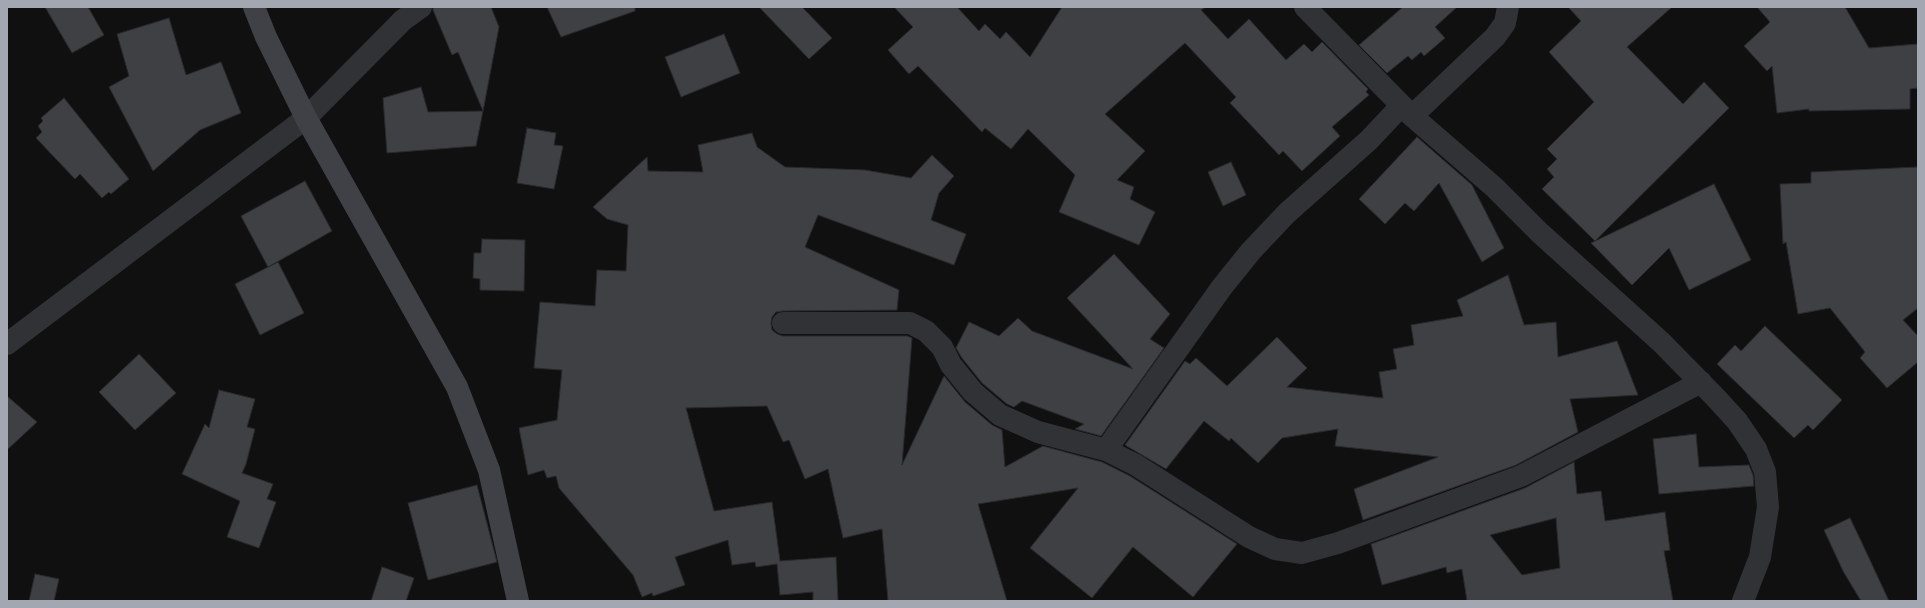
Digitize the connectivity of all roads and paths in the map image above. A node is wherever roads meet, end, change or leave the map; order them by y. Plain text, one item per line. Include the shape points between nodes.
1 (254, 7) edge
2 (421, 7) edge
3 (1305, 7) edge
4 (1508, 7) edge
5 (1407, 111) junction
6 (306, 118) junction
7 (783, 323) dead end
8 (7, 344) edge
9 (1701, 382) junction
10 (1106, 450) junction
11 (518, 601) edge
12 (1743, 601) edge

1 - 6 street
2 - 6 street via 403,20
3 - 5 street
4 - 5 street via 1505,23 1495,37
5 - 9 street via 1494,188
5 - 10 street via 1369,140 1287,213 1250,251
6 - 8 street
6 - 11 street via 457,387 489,470
7 - 10 street via 910,323 932,336 973,392 1000,415 1038,432
9 - 10 street via 1521,476 1338,543 1302,553 1275,549 1249,537 1136,465
9 - 12 street via 1737,421 1756,449 1765,472 1768,507 1760,557

